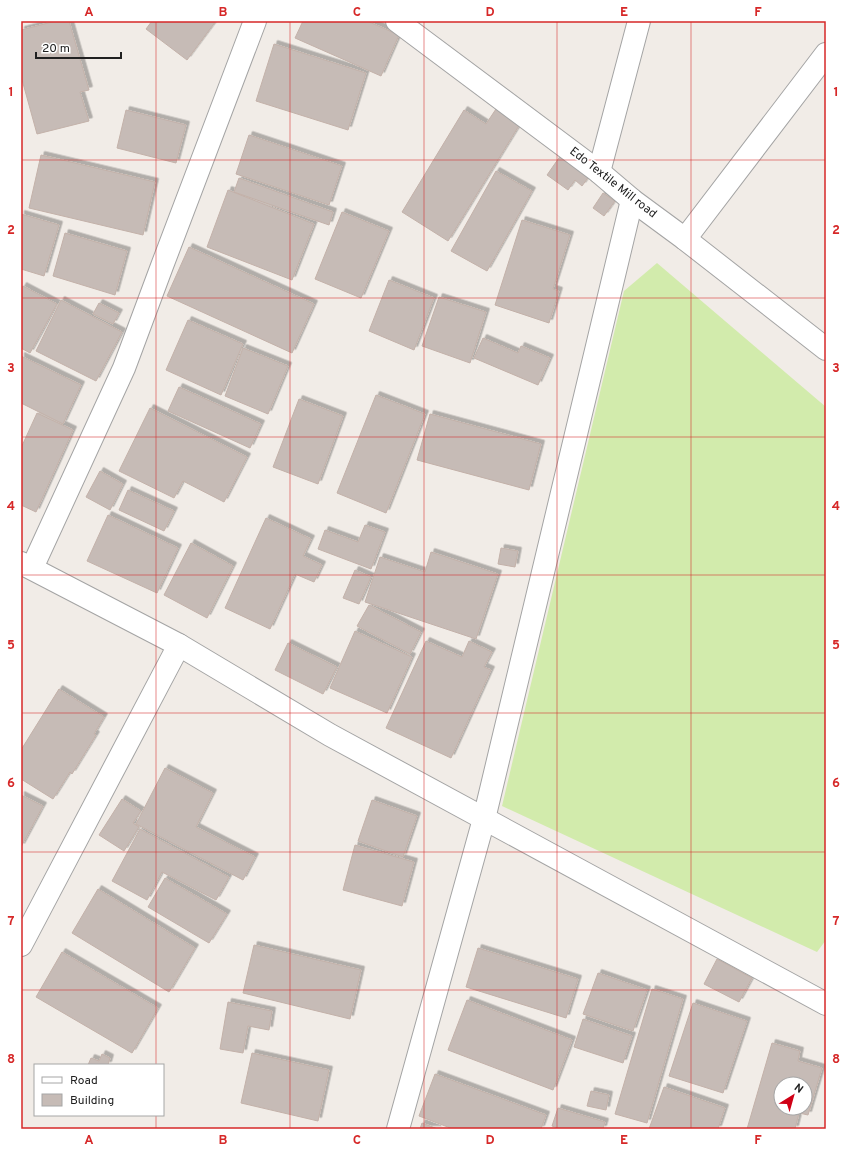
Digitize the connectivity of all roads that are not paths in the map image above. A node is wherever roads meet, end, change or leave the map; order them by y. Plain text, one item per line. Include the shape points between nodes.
1 (254, 21) edge
2 (397, 21) edge
3 (639, 21) edge
4 (826, 54) edge
5 (599, 172) junction
6 (632, 200) junction
7 (685, 239) junction
8 (826, 349) edge
9 (26, 565) edge
10 (179, 645) junction
11 (484, 819) junction
12 (21, 945) edge
13 (826, 1004) edge
14 (398, 1129) edge

1 - 9 street via 124,368
2 - 5 street, Edo Textile Mill road
3 - 5 street
4 - 7 street
5 - 6 street, Edo Textile Mill road
6 - 7 street, Edo Textile Mill road
6 - 11 street
7 - 8 street, Edo Textile Mill road
9 - 10 street
10 - 11 street via 330,735
10 - 12 street
11 - 13 street
11 - 14 street

